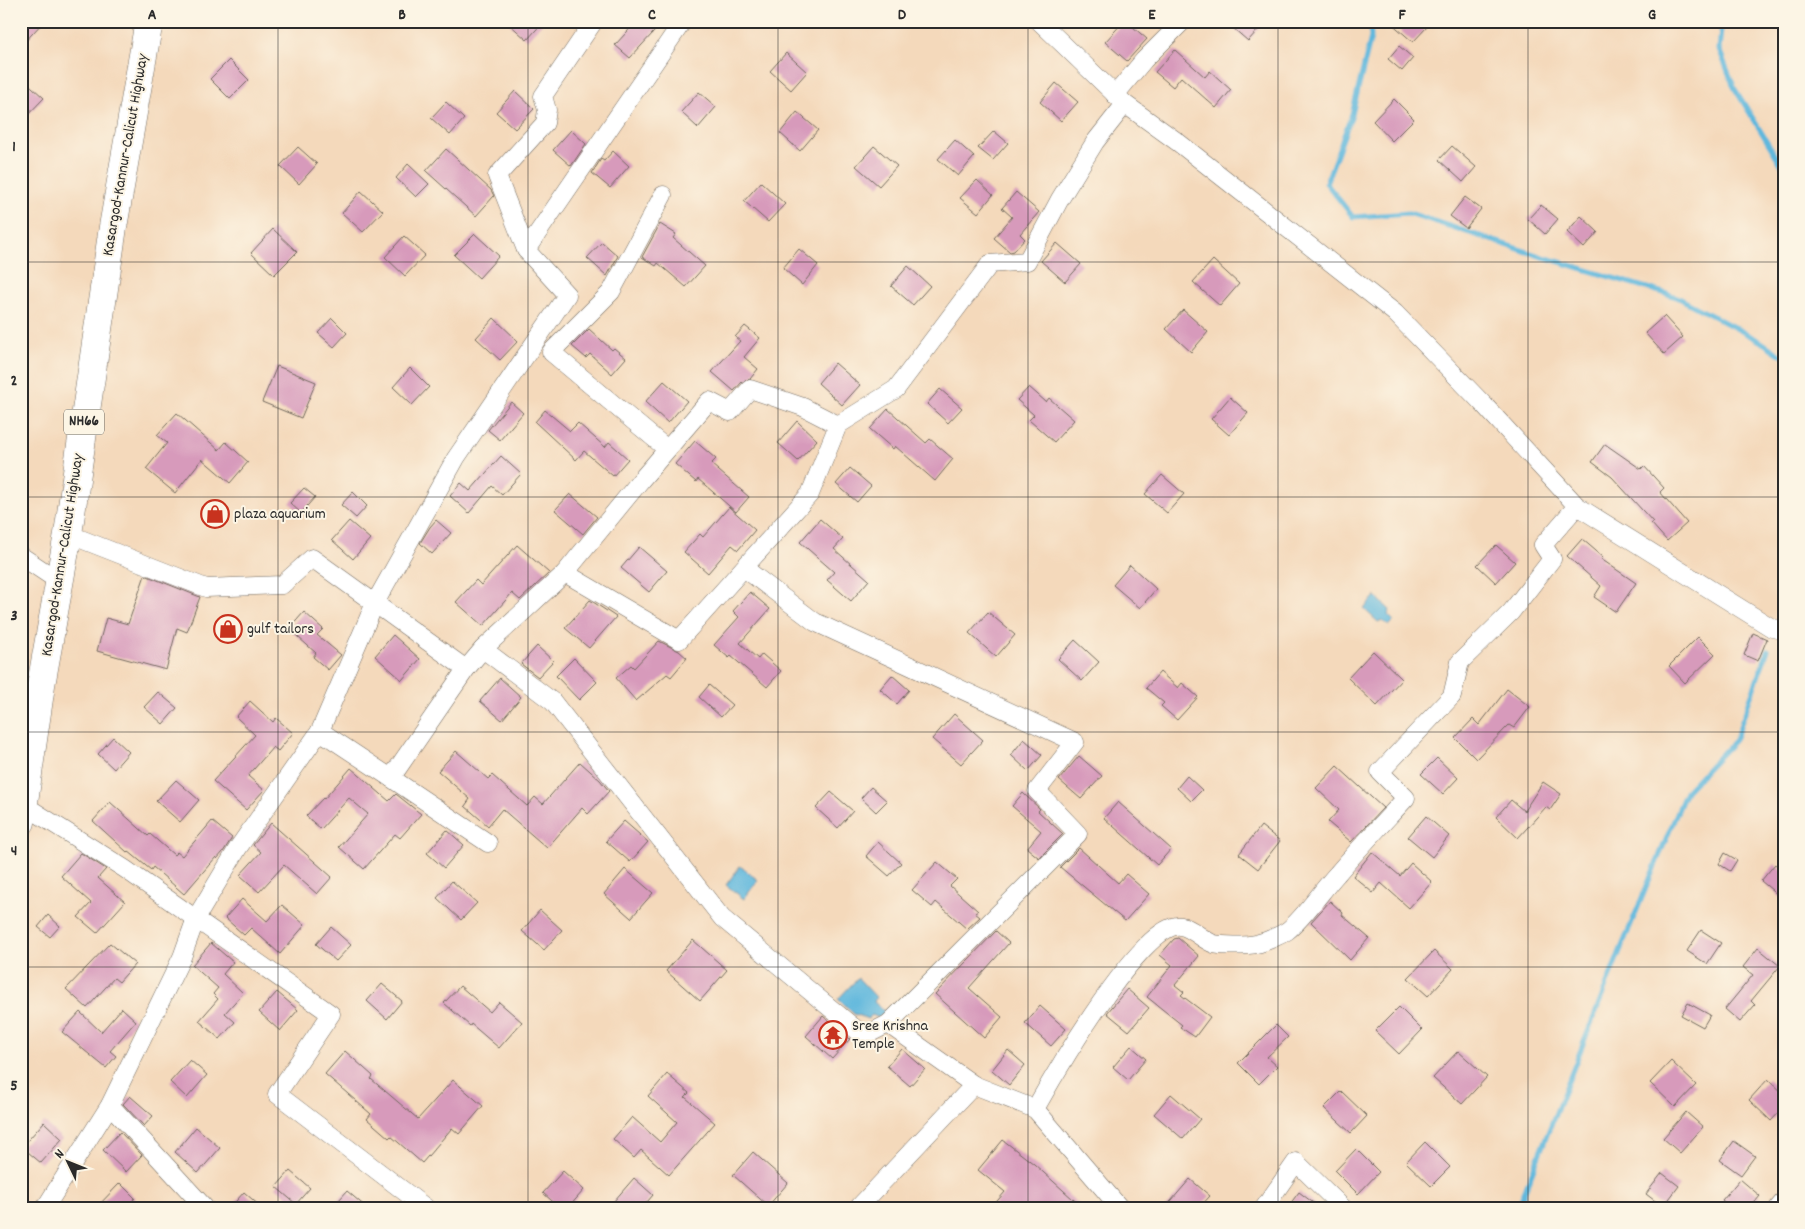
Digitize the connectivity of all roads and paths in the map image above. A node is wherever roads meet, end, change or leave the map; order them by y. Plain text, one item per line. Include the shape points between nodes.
1 (149, 21) edge
2 (683, 21) edge
3 (1039, 21) edge
4 (1183, 21) edge
5 (592, 22) edge
6 (1120, 99) junction
7 (663, 195) dead end
8 (526, 250) junction
9 (838, 425) junction
10 (667, 449) junction
11 (1577, 506) junction
12 (68, 534) junction
13 (21, 556) edge
14 (744, 568) junction
15 (565, 573) junction
16 (60, 582) junction
17 (375, 603) junction
18 (1784, 630) edge
19 (483, 649) junction
20 (466, 669) junction
21 (320, 731) junction
22 (391, 778) junction
23 (22, 810) edge
24 (488, 843) dead end
25 (196, 918) junction
26 (888, 1024) junction
27 (974, 1085) junction
28 (110, 1105) junction
29 (1035, 1109) junction
30 (1784, 1202) edge
31 (45, 1208) edge
32 (205, 1208) edge
33 (426, 1208) edge
34 (858, 1208) edge
35 (1120, 1208) edge
36 (1264, 1208) edge
37 (1343, 1208) edge
38 (1778, 1208) edge

1 - 12 highway, Kasargod-Kannur-Calicut Highway / NH66 via 113,228
2 - 8 street
3 - 6 street
4 - 6 street via 1144,60
5 - 8 street via 543,96 547,110 544,123 497,176
6 - 9 street via 1027,260 990,264 896,389
6 - 11 street via 1395,314
7 - 10 street via 611,292 551,352
8 - 17 street via 567,295 456,458
9 - 10 street via 803,407 750,389 730,412 709,401
9 - 14 street via 810,494
10 - 15 street
11 - 18 street via 1772,628
11 - 29 street via 1543,545 1552,560 1511,612 1460,662 1452,696 1380,772 1406,798 1297,921 1286,931 1255,944 1215,944 1180,925 1159,933 1126,968 1072,1044
12 - 16 highway, Kasargod-Kannur-Calicut Highway / NH66
12 - 17 street via 206,588 282,585 312,558
13 - 16 street
14 - 15 street via 679,640
14 - 26 street via 815,622 1075,742 1037,791 1078,834
15 - 19 street
16 - 23 highway, Kasargod-Kannur-Calicut Highway / NH66
17 - 20 street
17 - 21 street
19 - 20 street
19 - 26 street via 553,702 722,918 864,1036
20 - 22 street
21 - 22 street
21 - 25 street via 238,848
22 - 24 street
23 - 25 street via 125,869
25 - 28 street via 182,957
25 - 33 street via 331,1014 277,1094
26 - 27 street
27 - 29 street
27 - 34 street
28 - 31 street
28 - 32 street
29 - 35 street
30 - 38 street
36 - 37 street via 1296,1162

